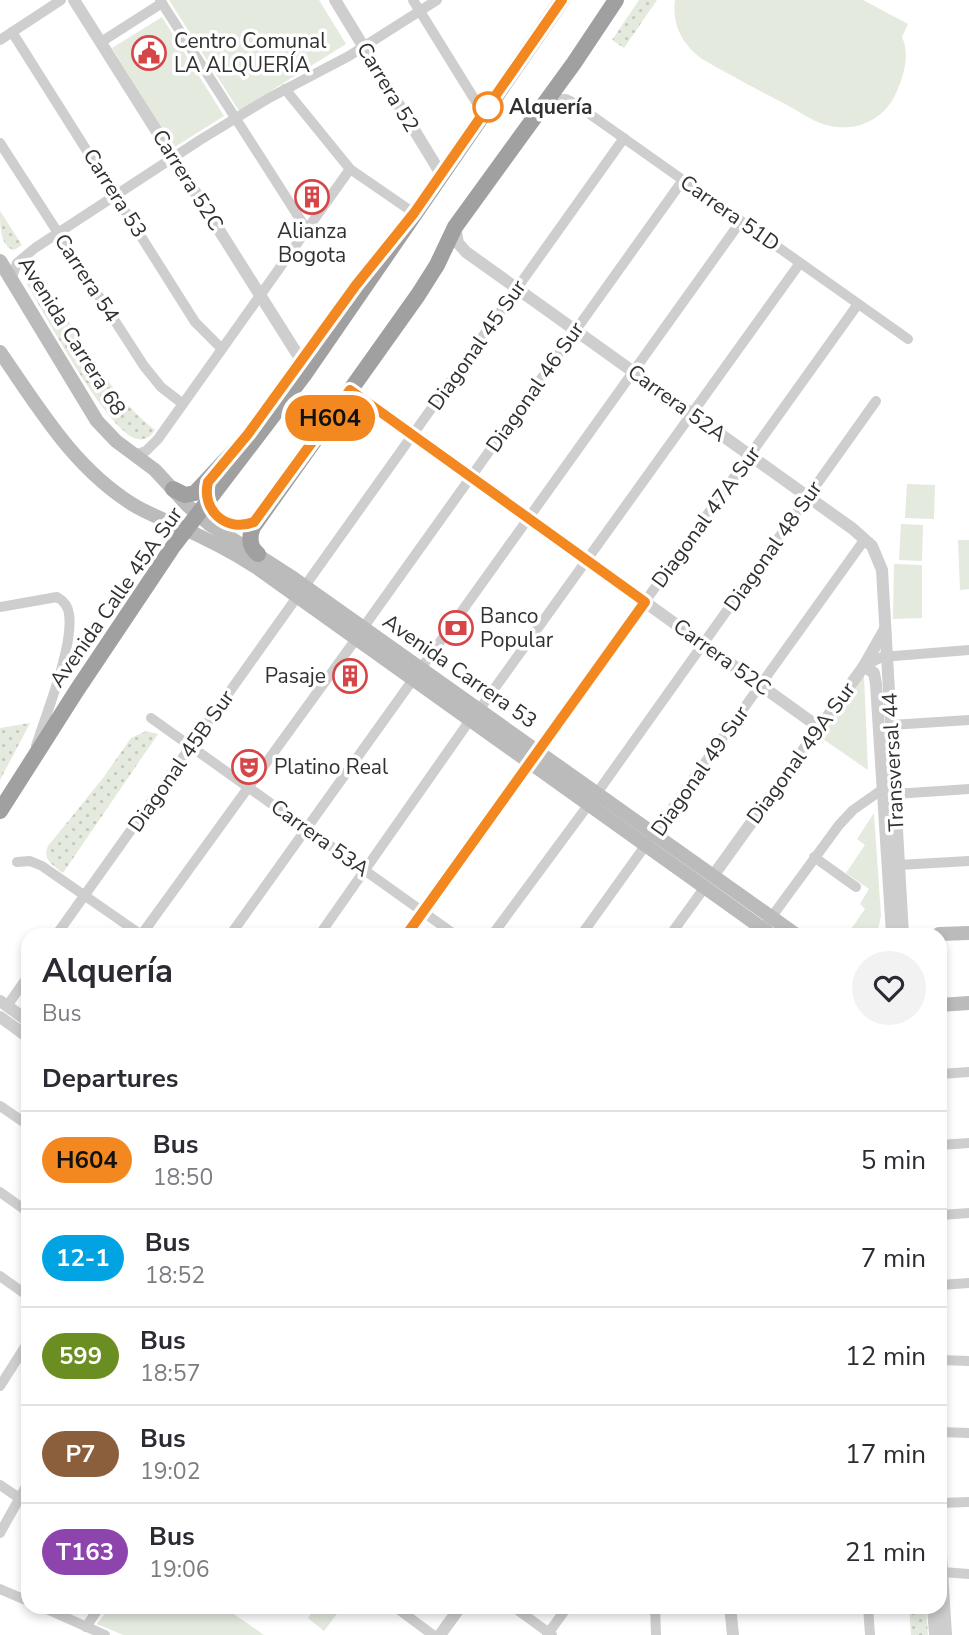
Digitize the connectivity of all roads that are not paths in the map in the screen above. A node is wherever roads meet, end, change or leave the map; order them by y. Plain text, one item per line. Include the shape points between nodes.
1 (61, 0) edge
2 (74, 0) edge
3 (335, 0) edge
4 (413, 0) edge
5 (437, 0) edge
6 (616, 0) edge
7 (161, 1) edge
8 (557, 2) edge
9 (420, 11) junction
10 (12, 32) junction
11 (0, 40) edge
12 (101, 43) junction
13 (364, 47) junction
14 (285, 89) junction
15 (547, 100) junction
16 (483, 113) junction
17 (237, 118) junction
18 (624, 138) junction
19 (0, 143) edge
20 (174, 158) junction
21 (350, 169) junction
22 (441, 174) junction
23 (682, 180) junction
24 (117, 196) junction
25 (414, 213) junction
26 (741, 221) junction
27 (455, 227) junction
28 (307, 230) junction
29 (58, 233) junction
30 (0, 261) edge
31 (800, 263) junction
32 (11, 280) junction
33 (517, 288) junction
34 (260, 295) junction
35 (858, 304) junction
36 (575, 330) junction
37 (908, 340) dead end
38 (222, 349) junction
39 (0, 352) edge
40 (302, 360) junction
41 (633, 372) junction
42 (350, 390) junction
43 (876, 401) dead end
44 (183, 404) junction
45 (691, 414) junction
46 (413, 435) junction
47 (134, 454) junction
48 (750, 456) junction
49 (471, 477) junction
50 (173, 489) junction
51 (808, 497) junction
52 (528, 518) junction
53 (865, 538) junction
54 (233, 547) junction
55 (258, 555) junction
56 (587, 560) junction
57 (884, 589) joint
58 (301, 592) junction
59 (645, 602) junction
60 (1, 606) edge
61 (886, 628) junction
62 (360, 633) junction
63 (703, 644) junction
64 (969, 650) edge
65 (887, 656) junction
66 (864, 666) junction
67 (417, 674) junction
68 (761, 685) junction
69 (475, 715) junction
70 (151, 718) dead end
71 (969, 720) edge
72 (891, 725) junction
73 (820, 727) junction
74 (191, 746) junction
75 (534, 757) junction
76 (31, 762) junction
77 (249, 787) junction
78 (969, 789) edge
79 (889, 792) junction
80 (593, 799) junction
81 (0, 811) edge
82 (306, 828) junction
83 (651, 840) junction
84 (814, 857) junction
85 (969, 861) edge
86 (17, 862) dead end
87 (899, 865) junction
88 (365, 870) junction
89 (709, 881) junction
90 (856, 887) dead end
91 (85, 895) junction
92 (423, 912) junction
93 (61, 928) edge
94 (132, 928) edge
95 (145, 928) edge
96 (235, 928) edge
97 (324, 928) edge
98 (411, 928) edge
99 (446, 928) edge
100 (497, 928) edge
101 (586, 928) edge
102 (675, 928) edge
103 (765, 928) edge
104 (767, 928) edge
105 (892, 928) edge
106 (903, 928) edge
107 (969, 933) edge
108 (947, 934) edge
109 (21, 985) edge
110 (969, 1003) edge
111 (947, 1005) edge
112 (2, 1008) edge
113 (21, 1018) edge
114 (21, 1029) edge
115 (969, 1072) edge
116 (947, 1074) edge
117 (0, 1105) edge
118 (21, 1120) edge
119 (969, 1143) edge
120 (947, 1145) edge
121 (0, 1192) edge
122 (21, 1207) edge
123 (969, 1213) edge
124 (947, 1215) edge
125 (0, 1276) edge
126 (969, 1283) edge
127 (947, 1285) edge
128 (21, 1291) edge
129 (21, 1353) edge
130 (947, 1360) edge
131 (969, 1361) edge
132 (0, 1386) edge
133 (947, 1432) edge
134 (969, 1433) edge
135 (0, 1485) edge
136 (21, 1499) edge
137 (969, 1502) edge
138 (947, 1503) edge
139 (21, 1505) edge
140 (0, 1533) edge
141 (947, 1572) edge
142 (969, 1574) edge
143 (0, 1589) edge
144 (21, 1598) edge
145 (58, 1614) edge
146 (94, 1614) edge
147 (405, 1614) edge
148 (455, 1614) edge
149 (523, 1614) edge
150 (563, 1614) edge
151 (655, 1614) edge
152 (731, 1614) edge
153 (869, 1614) edge
154 (934, 1614) edge
155 (945, 1614) edge
156 (86, 1626) junction
157 (550, 1634) edge
158 (105, 1635) edge
159 (433, 1635) edge
160 (440, 1635) edge
161 (656, 1635) edge
162 (733, 1635) edge
163 (870, 1635) edge
164 (935, 1635) edge
165 (946, 1635) edge

1 - 10 street
2 - 12 street, Carrera 52C
3 - 13 street, Carrera 52
4 - 9 street
5 - 9 street
6 - 15 highway
7 - 12 street
7 - 17 street
8 - 16 highway, Avenida Calle 45A Sur
9 - 13 street
9 - 16 street
10 - 11 street
10 - 24 street, Carrera 53
12 - 20 street, Carrera 52C
13 - 14 street
13 - 22 street, Carrera 52
14 - 17 street
14 - 21 street
15 - 18 street, Carrera 51D via 566,99
15 - 27 highway
16 - 22 highway, Avenida Calle 45A Sur
17 - 20 street
17 - 28 street
18 - 23 street, Carrera 51D
18 - 33 street, Diagonal 45 Sur
19 - 29 street, Carrera 54
20 - 24 street
20 - 34 street, Carrera 52C
21 - 25 street
21 - 28 street
22 - 25 highway, Avenida Calle 45A Sur
23 - 26 street, Carrera 51D
23 - 36 street, Diagonal 46 Sur
24 - 29 street
24 - 38 street, Carrera 53 via 195,322
25 - 40 highway
25 - 76 highway, Avenida Calle 45A Sur via 304,375 172,548
26 - 31 street, Carrera 51D
26 - 41 street
27 - 33 street, Carrera 52A via 458,243 466,252
27 - 42 highway via 423,287
28 - 34 street
29 - 32 street via 21,259
29 - 44 street, Carrera 54 via 144,366
30 - 32 main road, Avenida Carrera 68
31 - 35 street, Carrera 51D
31 - 45 street
32 - 47 main road, Avenida Carrera 68 via 87,407 107,432
33 - 36 street, Carrera 52A
33 - 46 street, Diagonal 45 Sur
34 - 38 street
34 - 40 street, Carrera 52C
35 - 37 street, Carrera 51D
35 - 48 street, Diagonal 47A Sur
36 - 41 street, Carrera 52A
36 - 49 street, Diagonal 46 Sur
38 - 44 street
39 - 54 main road via 57,435 109,488 176,525
40 - 50 highway via 208,482 190,495
41 - 45 street, Carrera 52A
41 - 52 street
42 - 46 street, Carrera 52C
42 - 55 highway via 253,527 250,541
43 - 51 street, Diagonal 48 Sur
44 - 47 street via 153,445
45 - 48 street, Carrera 52A
45 - 56 street
46 - 49 street, Carrera 52C
46 - 58 street, Diagonal 45 Sur
47 - 50 main road, Avenida Carrera 68
48 - 51 street, Carrera 52A
48 - 59 street, Diagonal 47A Sur
49 - 52 street, Carrera 52C
49 - 62 street, Diagonal 46 Sur
50 - 54 main road, Avenida Carrera 68
51 - 53 street, Carrera 52A
51 - 63 street, Diagonal 48 Sur
52 - 56 street, Carrera 52C
52 - 67 street
53 - 57 street, Carrera 52A via 880,561
53 - 68 street, Diagonal 49 Sur
54 - 55 main road, Avenida Carrera 53
54 - 58 main road, Avenida Carrera 53 via 256,567
55 - 58 main road, Avenida Carrera 53
56 - 59 street, Carrera 52C
56 - 69 street
57 - 61 street, Transversal 44
58 - 62 main road, Avenida Carrera 53
58 - 74 street, Diagonal 45B Sur
59 - 63 street, Carrera 52C
59 - 75 street, Diagonal 47A Sur
60 - 76 street via 57,597 69,613 61,665
61 - 65 street, Transversal 44
61 - 66 street, Diagonal 49A Sur
62 - 67 main road, Avenida Carrera 53
62 - 77 street, Diagonal 46 Sur
63 - 68 street, Carrera 52C
63 - 80 street, Diagonal 48 Sur
64 - 65 street
65 - 66 street
65 - 72 street, Transversal 44
66 - 73 street, Diagonal 49A Sur
66 - 79 street, Transversal 44 via 874,673
67 - 69 main road, Avenida Carrera 53
67 - 82 street
68 - 73 street, Carrera 52C
68 - 83 street, Diagonal 49 Sur
69 - 75 main road, Avenida Carrera 53
69 - 88 street
70 - 74 street, Carrera 53A
71 - 72 street
72 - 79 street, Transversal 44
73 - 89 street, Diagonal 49A Sur
74 - 77 street, Carrera 53A
74 - 91 street, Diagonal 45B Sur
75 - 80 main road, Avenida Carrera 53
75 - 92 street, Diagonal 47A Sur
76 - 81 highway, Avenida Calle 45A Sur
77 - 82 street, Carrera 53A
77 - 95 street, Diagonal 46 Sur
78 - 79 street
79 - 84 street via 847,816
79 - 87 street, Transversal 44
79 - 105 street, Transversal 44
80 - 83 main road, Avenida Carrera 53
80 - 100 street, Diagonal 48 Sur
82 - 88 street, Carrera 53A
82 - 96 street
83 - 89 main road, Avenida Carrera 53
83 - 101 street, Diagonal 49 Sur
84 - 90 street
84 - 104 street
85 - 87 street
86 - 91 street via 39,863
87 - 106 street, Transversal 44
88 - 92 street, Carrera 53A
88 - 97 street
89 - 102 street, Diagonal 49A Sur
89 - 103 main road, Avenida Carrera 53
91 - 93 street, Diagonal 45B Sur
91 - 94 street
92 - 98 street, Diagonal 47A Sur
92 - 99 street, Carrera 53A
107 - 108 main road
109 - 112 street
110 - 111 main road
112 - 113 street
112 - 114 street
115 - 116 street
117 - 118 street
119 - 120 street
121 - 122 street
123 - 124 street
125 - 128 street
126 - 127 street
129 - 132 street
130 - 131 street
133 - 134 street
135 - 136 street
137 - 138 street
139 - 140 street
141 - 142 street
143 - 144 street
145 - 156 street
146 - 156 street
147 - 159 street
148 - 160 street
149 - 157 street
150 - 157 street
151 - 161 street
152 - 162 street
153 - 163 street
154 - 164 street
155 - 165 street
156 - 158 street

